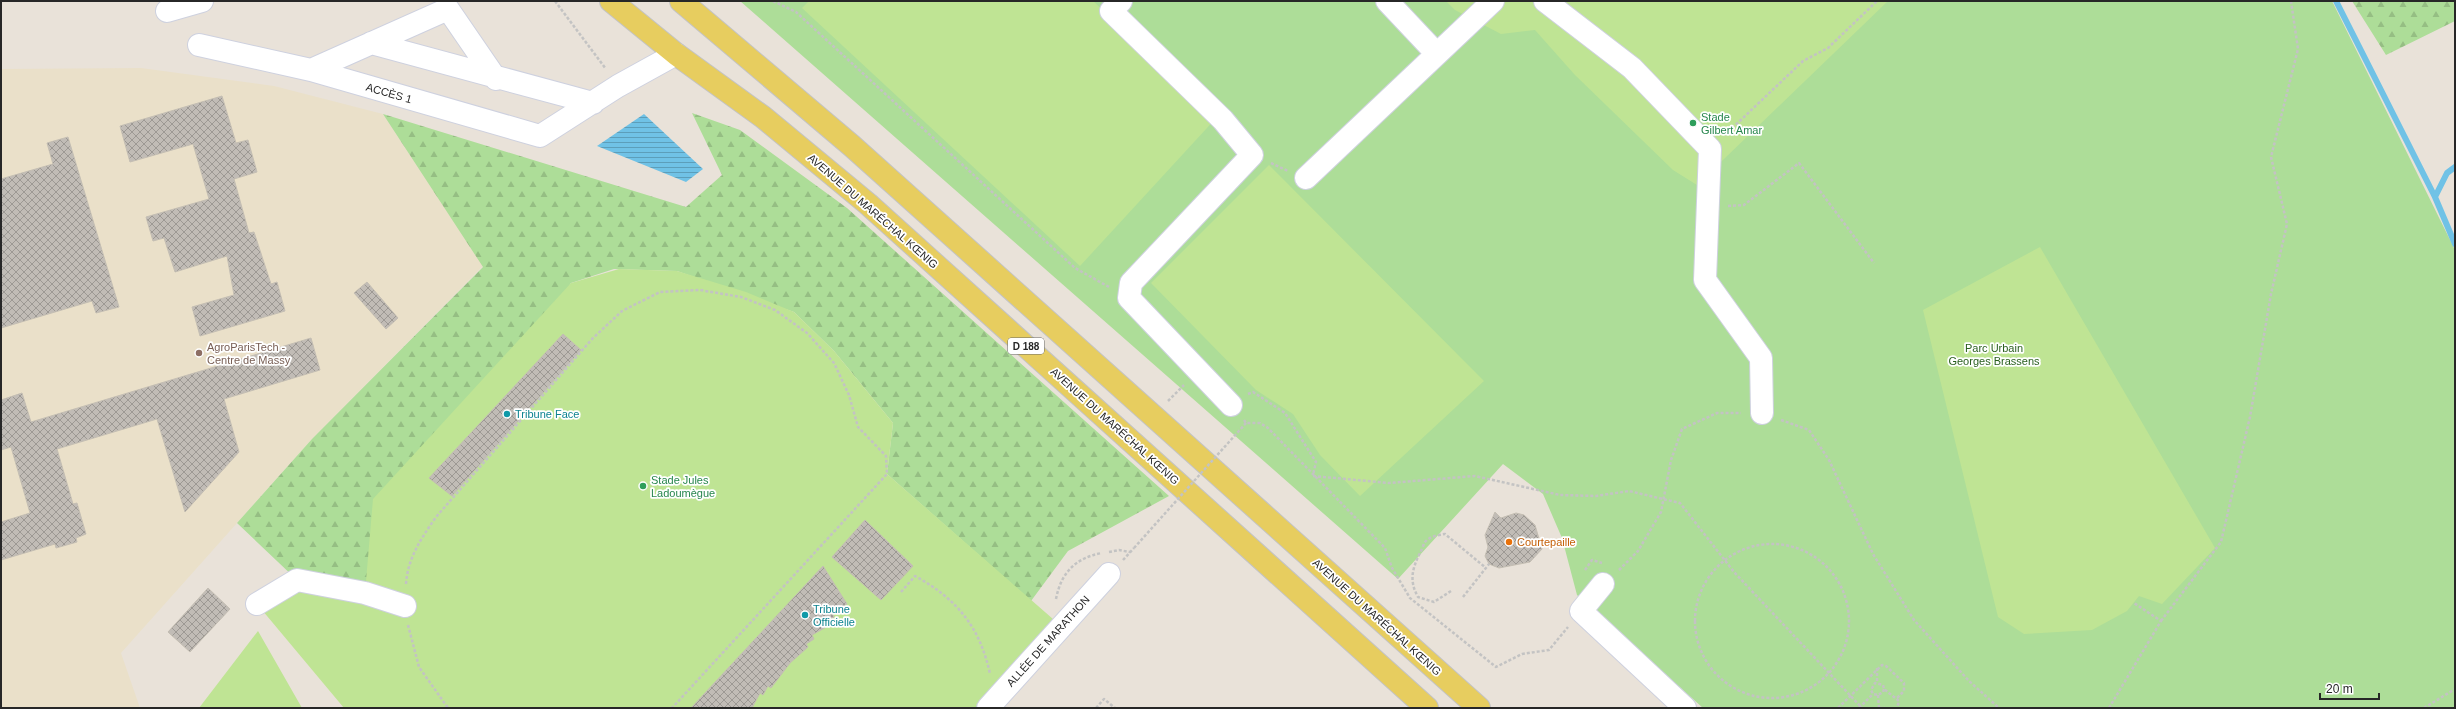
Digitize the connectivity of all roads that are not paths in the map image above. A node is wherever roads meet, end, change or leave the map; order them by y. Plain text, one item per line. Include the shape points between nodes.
1 (202, 1) edge
2 (611, 1) edge
3 (681, 1) edge
4 (1121, 1) edge
5 (1387, 1) edge
6 (1493, 1) edge
7 (1545, 1) edge
8 (167, 11) dead end
9 (371, 44) junction
10 (199, 45) dead end
11 (1436, 53) junction
12 (676, 54) junction
13 (311, 70) junction
14 (496, 79) junction
15 (593, 103) junction
16 (1306, 178) road end
17 (1230, 403) road end
18 (1762, 413) road end
19 (1116, 567) road end
20 (1603, 584) road end
21 (257, 604) dead end
22 (405, 606) road end
23 (990, 705) edge
24 (1427, 708) edge
25 (1479, 708) edge
26 (1685, 708) edge

1 - 8 lane
2 - 12 main road, AVENUE DU MARÉCHAL KŒNIG / D 188
3 - 25 main road, AVENUE DU MARÉCHAL KŒNIG / D 188 via 852,146
4 - 17 lane via 1111,11 1223,120 1252,155 1131,283 1129,298
5 - 11 lane
6 - 11 lane
7 - 18 lane via 1632,68 1710,149 1705,280 1761,358
9 - 13 lane
9 - 14 lane
9 - 14 lane via 448,9
10 - 13 lane, ACCÈS 1
11 - 16 lane
12 - 15 lane, ACCÈS 1
12 - 24 main road, AVENUE DU MARÉCHAL KŒNIG / D 188 via 763,117 868,204
13 - 15 lane, ACCÈS 1 via 540,136
14 - 15 lane
19 - 23 lane, ALLÉE DE MARATHON
20 - 26 lane via 1581,611
21 - 22 lane via 298,580 365,593

